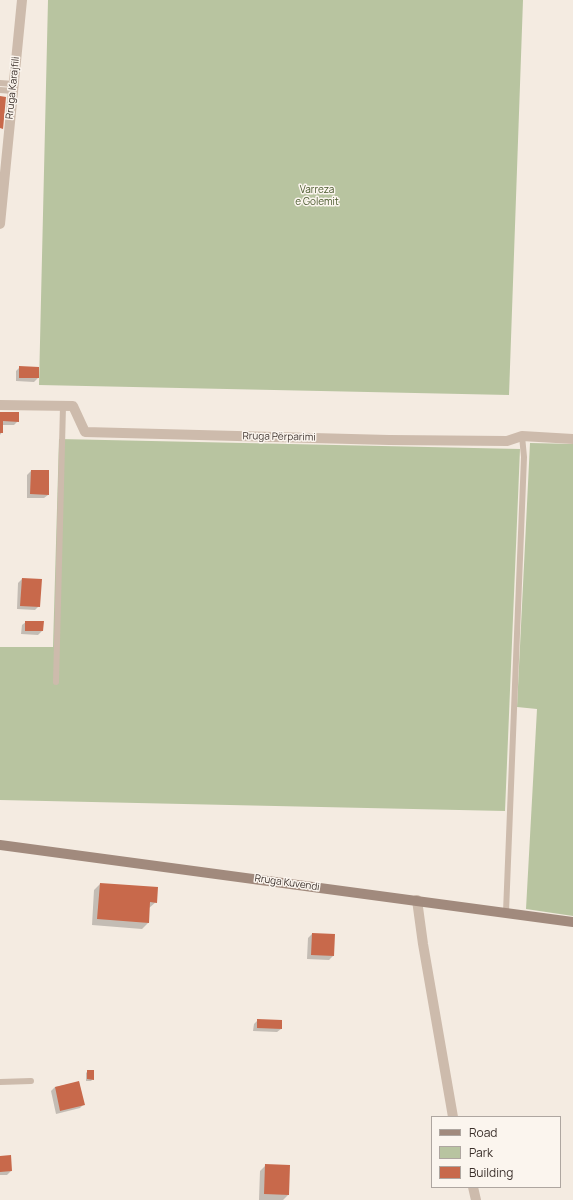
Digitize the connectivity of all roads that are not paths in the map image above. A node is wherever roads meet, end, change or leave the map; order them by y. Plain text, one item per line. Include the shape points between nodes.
1 (22, 0) edge
2 (0, 83) edge
3 (13, 88) junction
4 (0, 90) edge
5 (3, 167) edge
6 (0, 224) edge
7 (0, 405) edge
8 (63, 406) junction
9 (522, 436) junction
10 (573, 439) edge
11 (56, 682) dead end
12 (0, 845) edge
13 (417, 900) junction
14 (506, 912) junction
15 (573, 922) edge
16 (31, 1081) dead end
17 (0, 1082) edge
18 (453, 1116) edge
19 (472, 1188) edge
20 (476, 1200) edge

1 - 3 street, Rruga Karajfili
2 - 3 lane
3 - 4 lane
3 - 5 street, Rruga Karajfili
5 - 6 street, Rruga Karajfili
7 - 8 street
8 - 9 street, Rruga Përparimi via 73,406 85,432 507,441
8 - 11 lane
9 - 10 street, Rruga Përparimi
9 - 14 lane via 524,457
12 - 13 street, Rruga Kuvendi
13 - 14 street, Rruga Kuvendi
13 - 18 street
14 - 15 street, Rruga Kuvendi
16 - 17 lane
19 - 20 street

